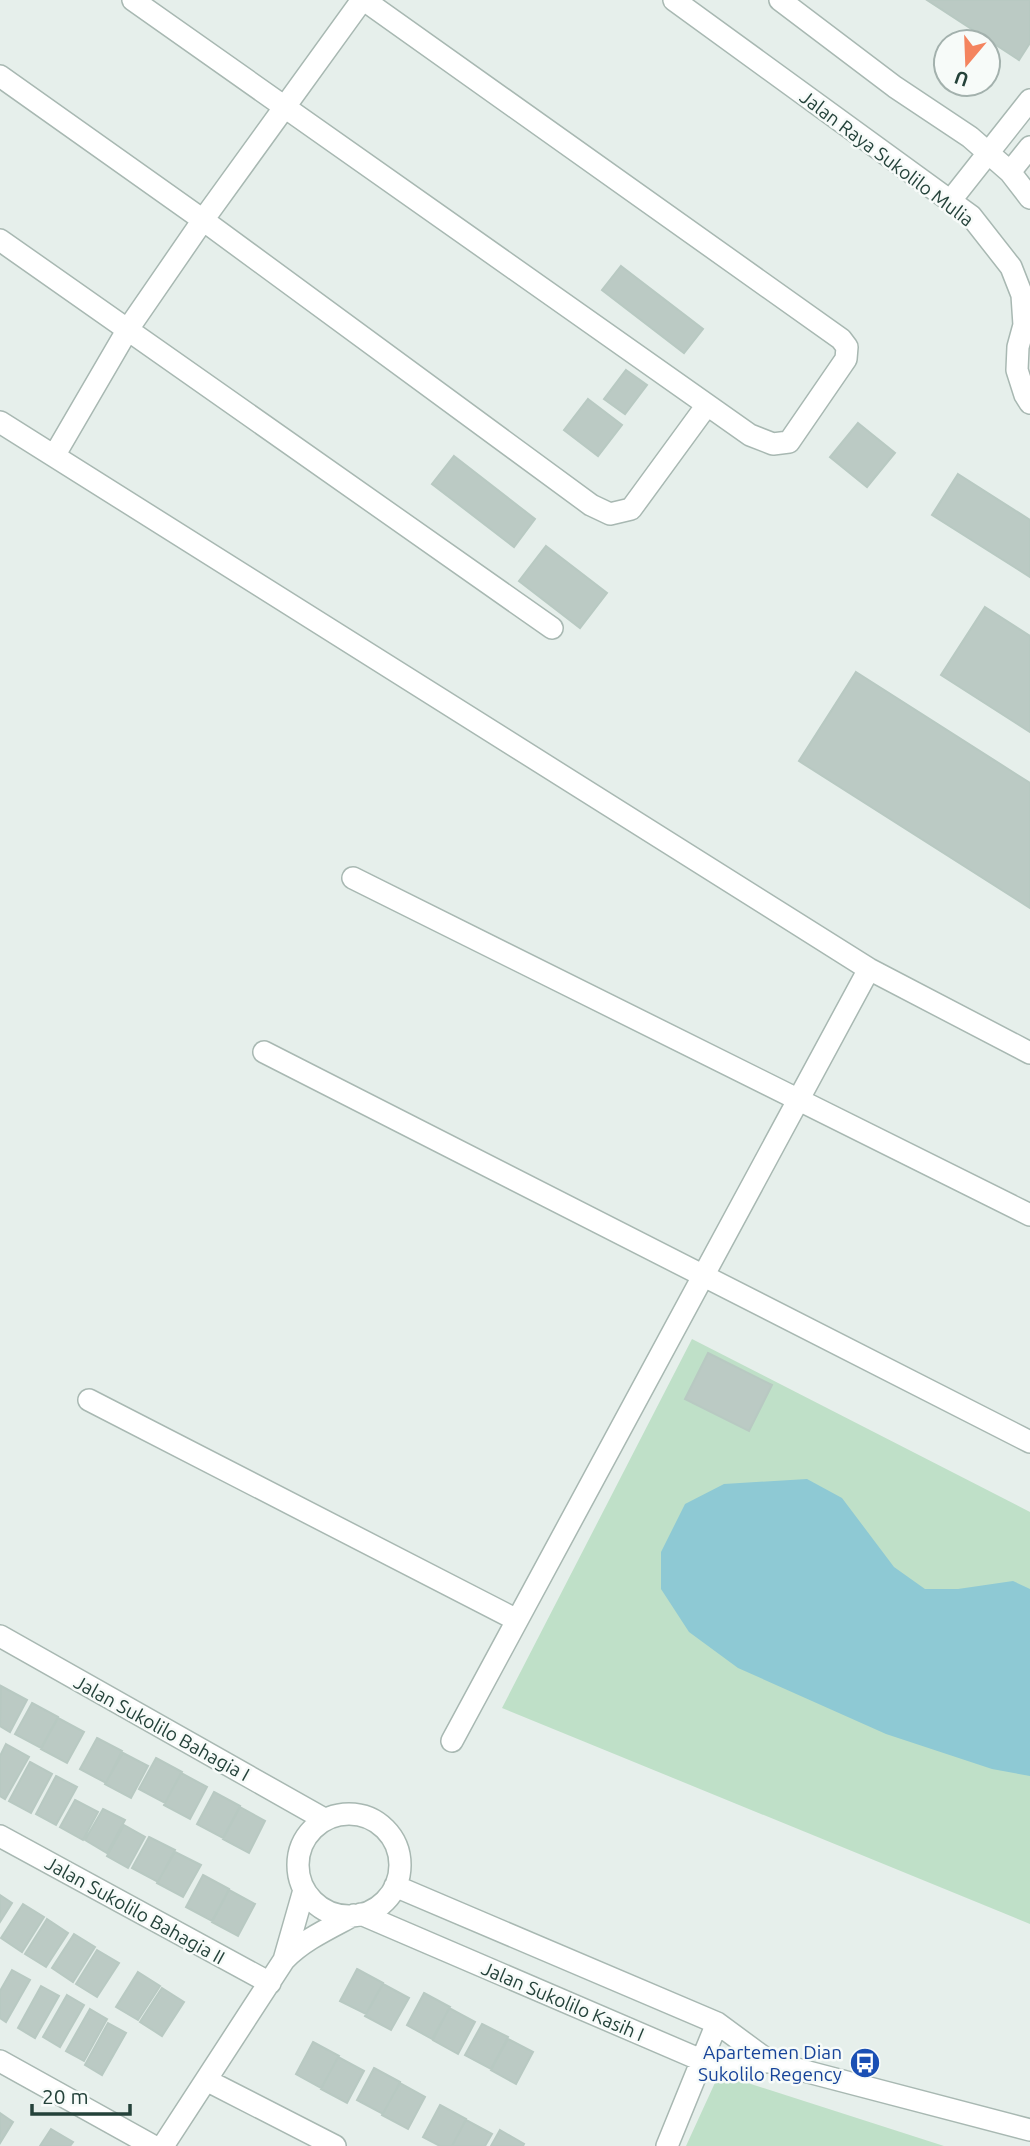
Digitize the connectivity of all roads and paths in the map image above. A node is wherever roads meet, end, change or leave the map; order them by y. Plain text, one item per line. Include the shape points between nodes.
1 (133, 0) edge
2 (363, 0) edge
3 (674, 0) edge
4 (780, 0) edge
5 (0, 76) edge
6 (1030, 100) edge
7 (285, 107) junction
8 (1030, 147) edge
9 (989, 153) junction
10 (1010, 172) junction
11 (1030, 198) edge
12 (951, 200) junction
13 (203, 220) junction
14 (0, 240) edge
15 (128, 329) junction
16 (1030, 403) edge
17 (707, 405) junction
18 (0, 422) edge
19 (54, 456) junction
20 (552, 628) dead end
21 (353, 878) dead end
22 (869, 969) junction
23 (264, 1052) dead end
24 (1030, 1053) edge
25 (799, 1100) junction
26 (1030, 1215) edge
27 (704, 1276) junction
28 (89, 1400) dead end
29 (1030, 1442) edge
30 (517, 1620) junction
31 (0, 1636) edge
32 (452, 1741) dead end
33 (324, 1819) junction
34 (0, 1836) edge
35 (389, 1895) junction
36 (311, 1898) junction
37 (358, 1915) junction
38 (284, 1960) junction
39 (270, 1983) junction
40 (718, 2023) junction
41 (701, 2060) junction
42 (0, 2061) edge
43 (770, 2062) junction
44 (206, 2080) junction
45 (1030, 2130) edge
46 (153, 2146) edge
47 (163, 2146) edge
48 (335, 2146) edge
49 (667, 2146) edge

1 - 7 street
2 - 7 street
2 - 17 street via 847,347 846,359 789,442 773,444 750,435
3 - 12 street, Jalan Raya Sukolilo Mulia
4 - 9 street
5 - 13 street
6 - 9 street
7 - 13 street
7 - 17 street
8 - 10 street
9 - 10 street
9 - 12 street
10 - 11 street
12 - 16 street, Jalan Raya Sukolilo Mulia via 992,240 1011,267 1022,295 1024,325 1017,370
13 - 15 street
13 - 17 street via 591,505 610,514 631,509
14 - 15 street
15 - 19 street
15 - 20 street
18 - 19 street
19 - 22 street
21 - 25 street
22 - 24 street
22 - 25 street
23 - 27 street
25 - 26 street
25 - 27 street
27 - 29 street
27 - 30 street
28 - 30 street
30 - 32 street
31 - 33 street, Jalan Sukolilo Bahagia I
33 - 35 street via 345,1813 366,1816 384,1828 397,1845 401,1866
33 - 36 street via 309,1832 299,1850 298,1871
34 - 39 street, Jalan Sukolilo Bahagia II
35 - 37 street
35 - 40 street, Jalan Sukolilo Kasih I
36 - 37 street, Jalan Sukolilo Kasih I via 339,1915
36 - 38 street
37 - 38 street via 292,1951
37 - 41 street, Jalan Sukolilo Kasih I
38 - 39 street
39 - 44 street
40 - 41 street
40 - 43 street, Jalan Sukolilo Kasih I
41 - 43 street, Jalan Sukolilo Kasih I
41 - 49 street
42 - 46 street
43 - 45 street, Jalan Sukolilo Kasih I
44 - 47 street
44 - 48 street

